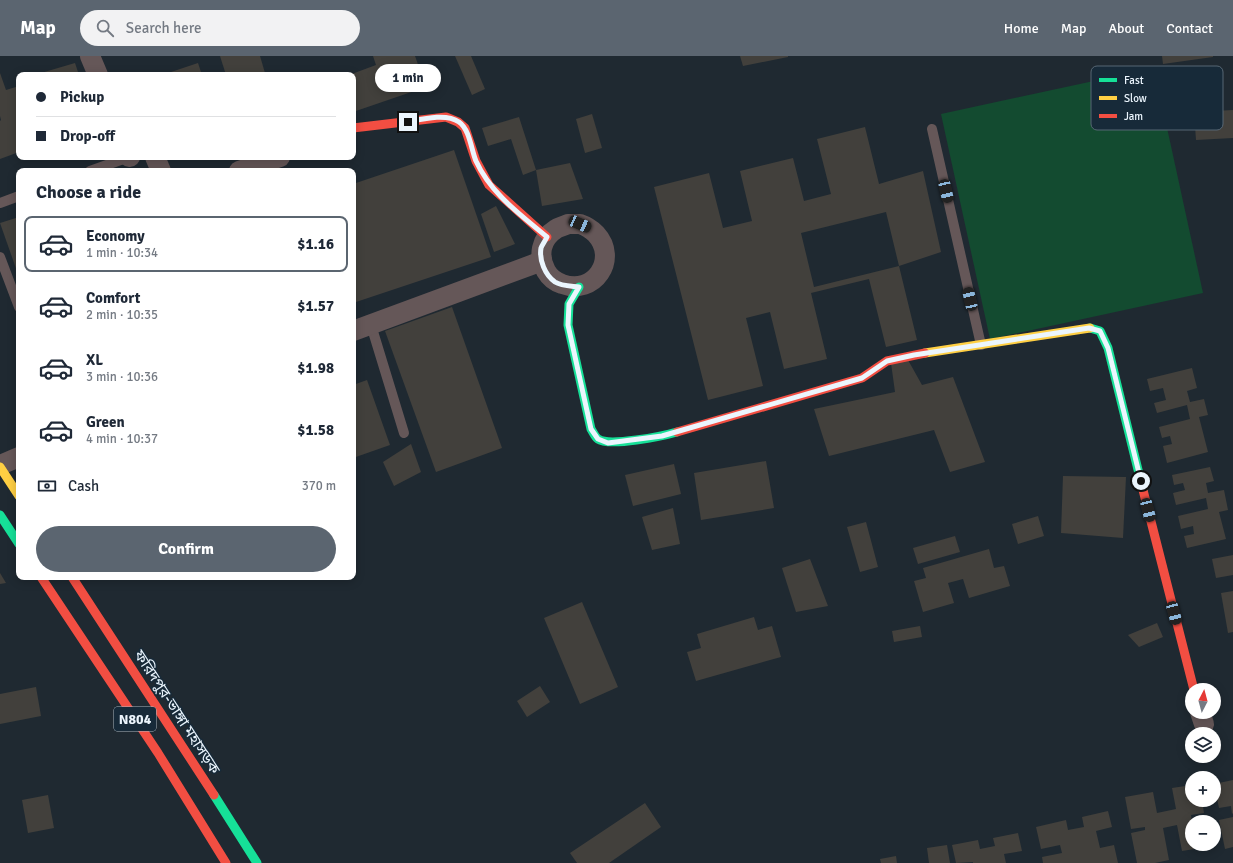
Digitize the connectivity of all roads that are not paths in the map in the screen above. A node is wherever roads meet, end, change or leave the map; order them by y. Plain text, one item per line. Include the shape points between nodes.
1 (90, 56) edge
2 (97, 72) edge
3 (356, 128) edge
4 (932, 130) dead end
5 (121, 160) edge
6 (271, 160) edge
7 (98, 168) edge
8 (248, 168) edge
9 (16, 197) edge
10 (0, 203) edge
11 (547, 237) junction
12 (0, 257) edge
13 (542, 261) junction
14 (579, 287) junction
15 (16, 299) edge
16 (362, 328) edge
17 (981, 345) junction
18 (404, 433) dead end
19 (16, 458) edge
20 (0, 466) edge
21 (16, 491) edge
22 (0, 515) edge
23 (16, 539) edge
24 (43, 580) edge
25 (74, 580) edge
26 (1192, 683) edge
27 (226, 863) edge
28 (257, 863) edge

1 - 2 street
3 - 11 main road via 446,117 458,122 465,128 476,161 489,185
4 - 17 lane
5 - 7 lane
6 - 8 street
9 - 10 lane
11 - 13 street via 541,247
11 - 14 street via 556,229 568,224 580,224 600,238 605,250 605,263 600,274 592,282
12 - 15 lane
13 - 14 street via 547,273 555,282
13 - 16 street
14 - 17 main road via 569,304 568,325 591,429 598,439 608,443 662,436 862,378 887,361
16 - 18 lane
17 - 26 main road via 1089,328 1100,331 1108,348
19 - 20 street
20 - 21 main road
22 - 23 main road
24 - 27 main road, N804 via 158,753
25 - 28 main road, ফরিদপুর-ভাঙ্গা মহাসড়ক / N804

